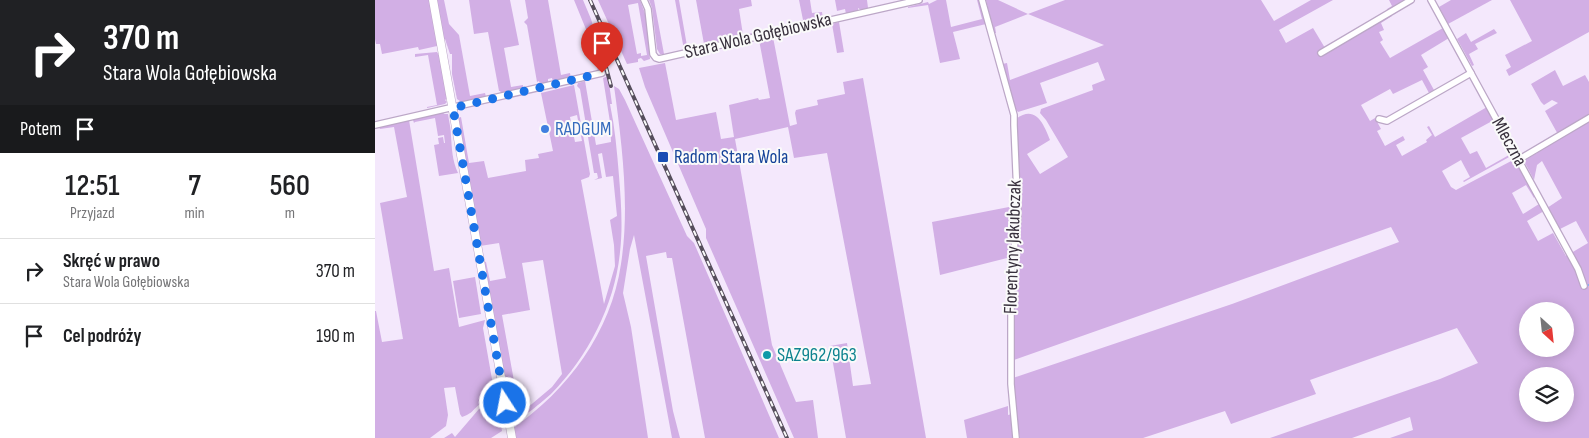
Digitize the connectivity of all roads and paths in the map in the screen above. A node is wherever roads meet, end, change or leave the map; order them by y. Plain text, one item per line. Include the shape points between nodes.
1 (433, 0) edge
2 (644, 0) edge
3 (919, 0) edge
4 (982, 0) edge
5 (1411, 0) edge
6 (1431, 0) edge
7 (1321, 53) dead end
8 (602, 73) dead end
9 (1471, 74) junction
10 (453, 108) junction
11 (1589, 118) edge
12 (1379, 119) dead end
13 (375, 125) edge
14 (1518, 160) junction
15 (1584, 286) dead end
16 (512, 438) edge
17 (1016, 438) edge

1 - 10 main road
2 - 3 street, Stara Wola Gołębiowska via 649,14 653,54 659,59
4 - 17 street, Florentyny Jakubczak via 1013,115 1015,137 1018,218 1011,273 1011,384
5 - 7 street
6 - 9 street, Mleczna
8 - 10 street
9 - 12 street via 1387,121
9 - 14 street, Mleczna
10 - 13 street
10 - 16 main road
11 - 14 street
14 - 15 street, Mleczna via 1578,269

